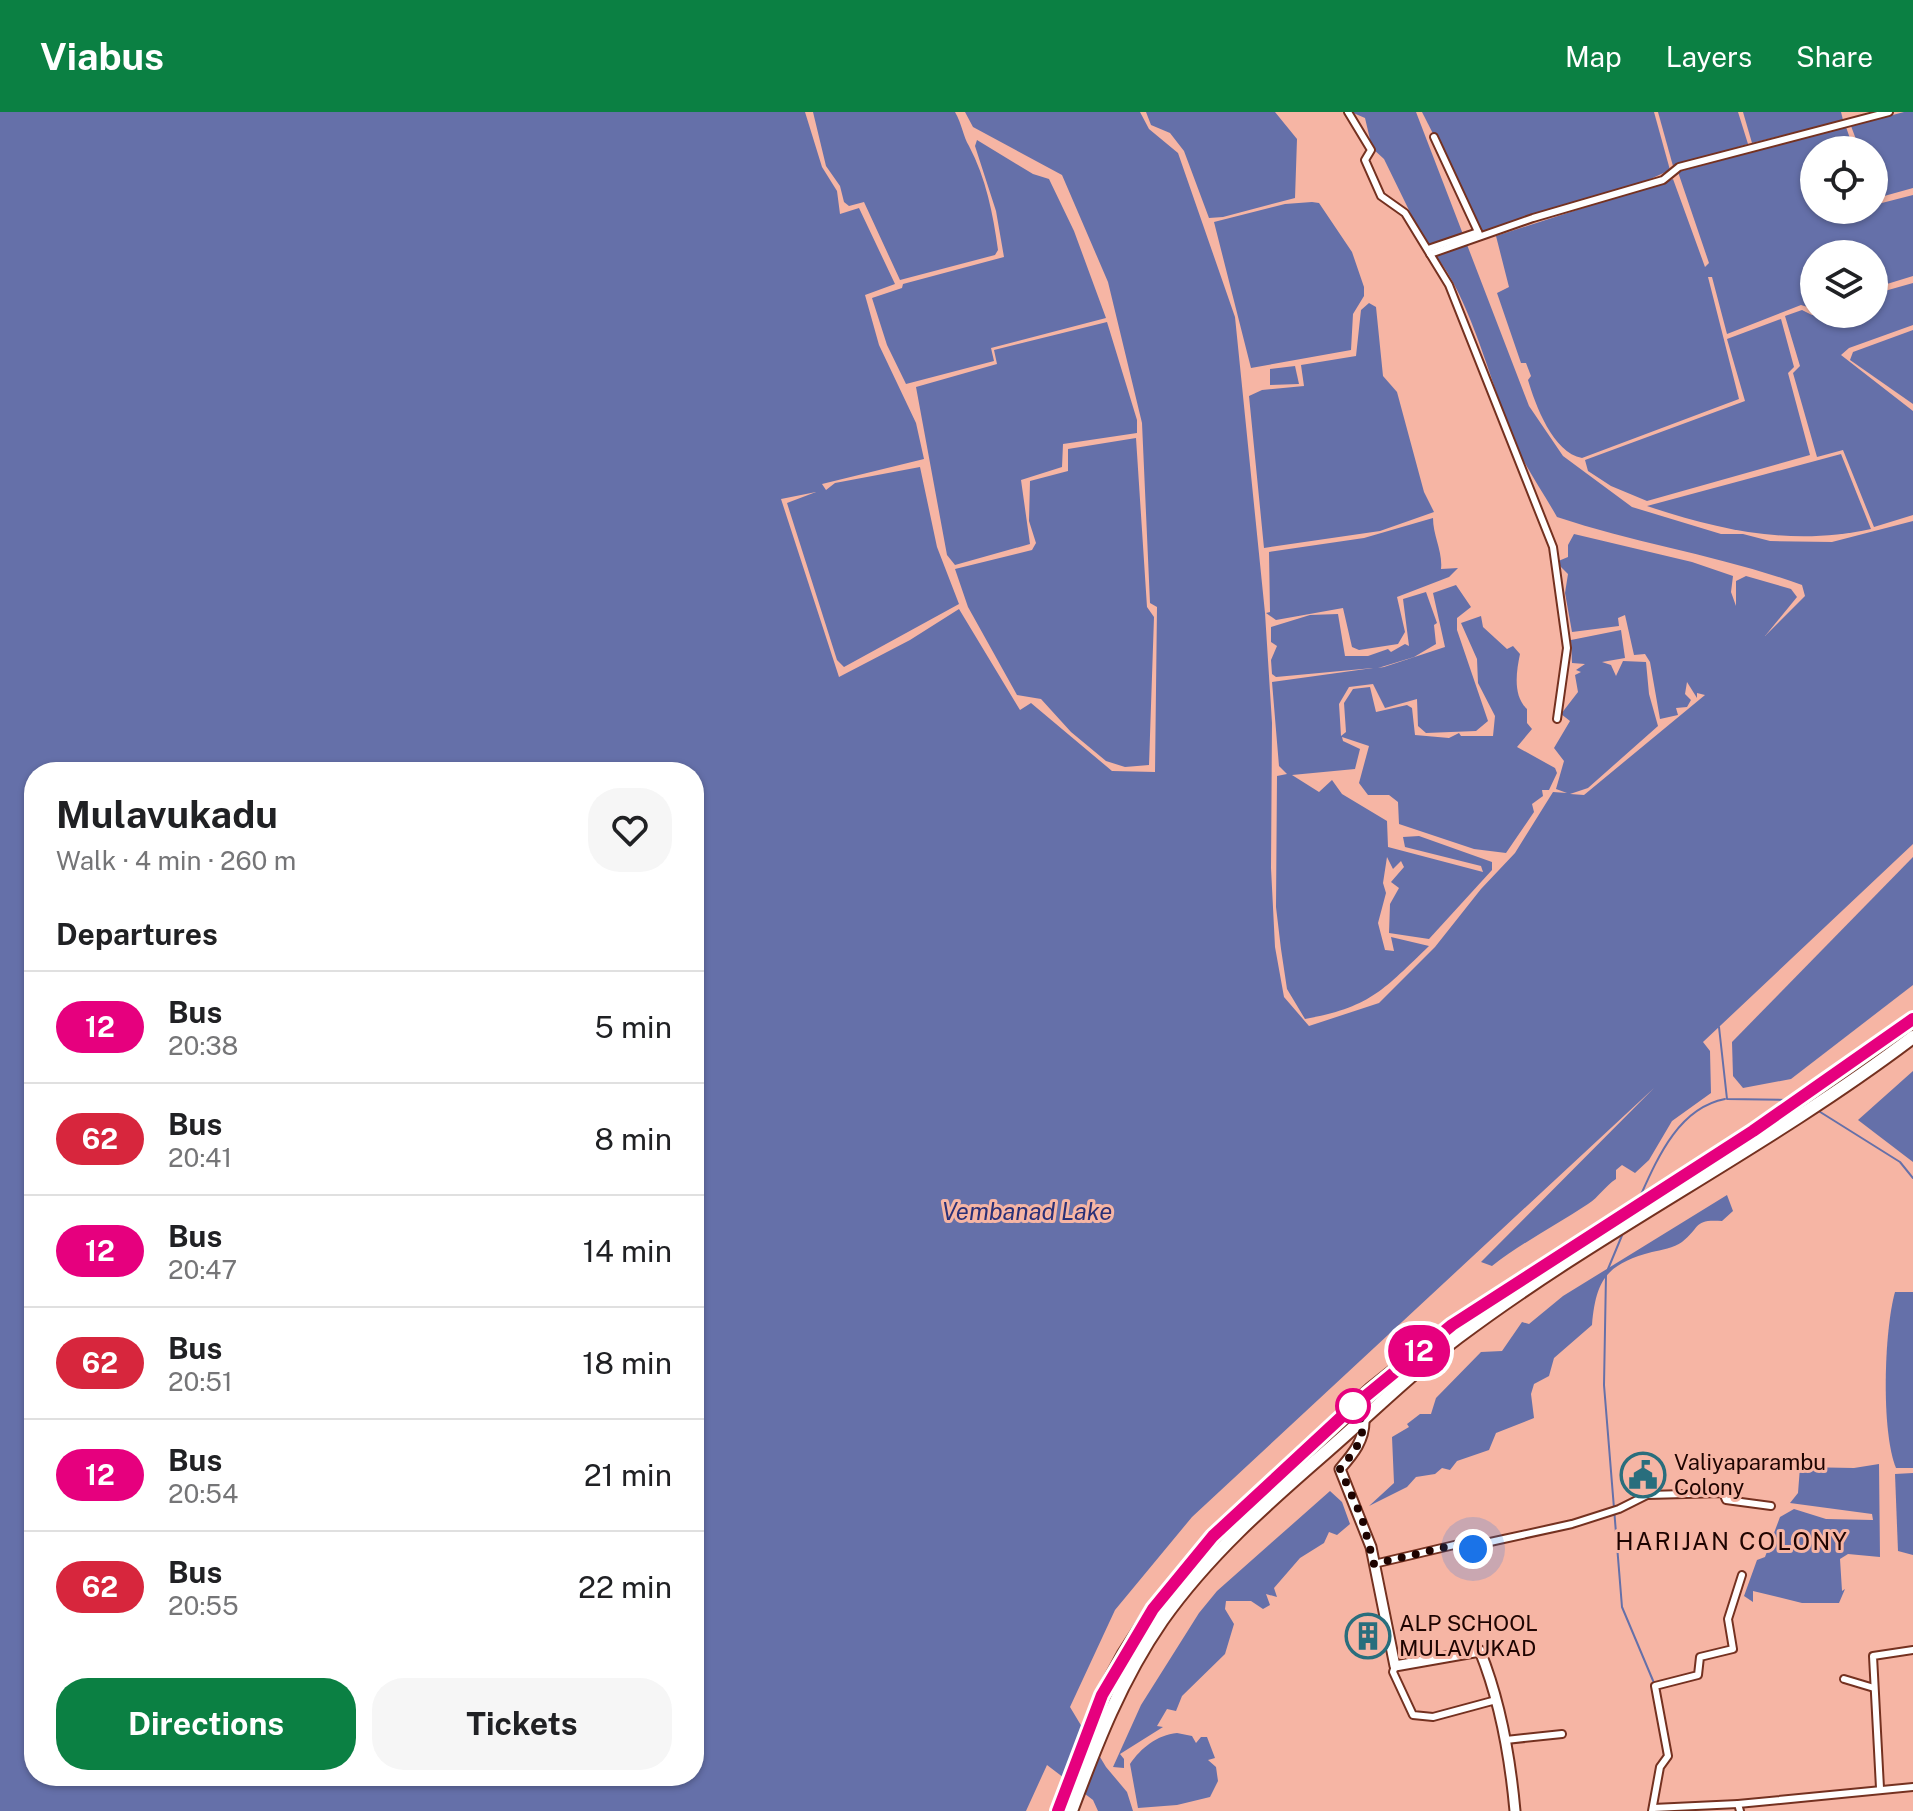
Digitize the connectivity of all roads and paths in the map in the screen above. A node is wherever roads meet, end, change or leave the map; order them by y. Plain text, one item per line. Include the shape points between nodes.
1 (1348, 112) edge
2 (1889, 112) edge
3 (1434, 137) dead end
4 (1478, 235) junction
5 (1430, 252) junction
6 (1557, 719) dead end
7 (1913, 1019) edge
8 (1913, 1037) edge
9 (1673, 1190) junction
10 (1364, 1419) junction
11 (1771, 1506) dead end
12 (1374, 1564) junction
13 (1742, 1575) dead end
14 (1913, 1650) edge
15 (1395, 1666) junction
16 (1844, 1679) dead end
17 (1874, 1688) junction
18 (1497, 1700) junction
19 (1095, 1727) junction
20 (1562, 1734) dead end
21 (1506, 1740) junction
22 (1913, 1787) edge
23 (1880, 1788) junction
24 (1739, 1808) edge
25 (1653, 1810) edge
26 (1062, 1811) edge
27 (1515, 1811) edge

1 - 5 street via 1371,150 1365,163 1381,196 1405,213
2 - 4 street via 1679,167 1663,180
3 - 4 street
4 - 5 street
5 - 6 street via 1449,285 1553,547 1567,648
7 - 9 highway
8 - 9 highway via 1823,1102
9 - 10 highway via 1457,1338
9 - 19 highway via 1625,1213 1452,1325 1370,1390 1213,1536 1153,1609 1102,1695
10 - 12 street via 1356,1450 1340,1469 1362,1518
10 - 19 highway via 1218,1550 1162,1620
11 - 12 street via 1726,1500 1723,1493 1647,1495 1610,1512 1473,1549 1467,1542
12 - 15 street
13 - 25 street via 1728,1619 1733,1649 1700,1657 1698,1675 1655,1686 1668,1756 1660,1767
14 - 17 street via 1873,1656
15 - 18 street via 1480,1651
15 - 18 street via 1396,1681 1413,1715 1433,1717
16 - 17 street
17 - 23 street
18 - 21 street
19 - 26 highway
20 - 21 street
21 - 27 street
22 - 23 street
23 - 24 street
24 - 25 street

